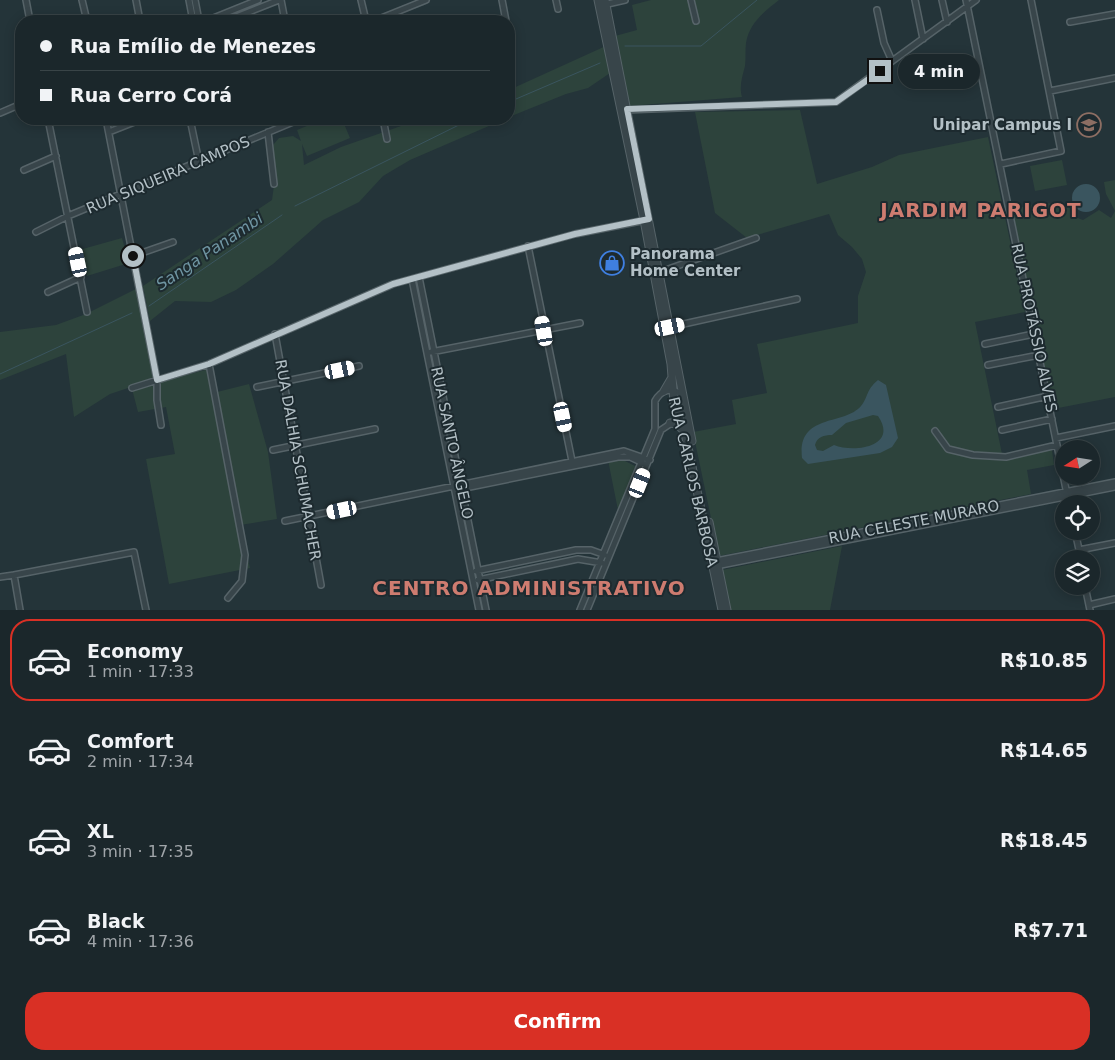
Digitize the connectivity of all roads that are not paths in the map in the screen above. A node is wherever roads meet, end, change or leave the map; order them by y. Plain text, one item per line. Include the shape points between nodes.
1 (26, 0) edge
2 (82, 0) edge
3 (136, 0) edge
4 (189, 0) edge
5 (195, 0) edge
6 (258, 0) edge
7 (280, 0) edge
8 (361, 0) edge
9 (426, 0) edge
10 (502, 0) edge
11 (556, 0) edge
12 (625, 0) edge
13 (691, 0) edge
14 (915, 0) edge
15 (942, 0) edge
16 (976, 0) edge
17 (1032, 0) edge
18 (602, 3) edge
19 (967, 3) edge
20 (558, 9) dead end
21 (877, 10) dead end
22 (1115, 14) edge
23 (29, 15) edge
24 (86, 15) edge
25 (139, 15) edge
26 (192, 15) edge
27 (198, 15) edge
28 (221, 15) edge
29 (241, 15) edge
30 (283, 15) edge
31 (365, 15) edge
32 (389, 15) edge
33 (505, 15) edge
34 (696, 21) dead end
35 (947, 22) junction
36 (1070, 22) dead end
37 (923, 39) junction
38 (892, 61) junction
39 (1115, 78) edge
40 (1050, 91) junction
41 (15, 107) edge
42 (625, 110) junction
43 (0, 113) edge
44 (49, 125) edge
45 (107, 125) edge
46 (127, 125) edge
47 (191, 125) edge
48 (285, 125) edge
49 (384, 125) edge
50 (109, 132) junction
51 (268, 132) junction
52 (387, 140) dead end
53 (56, 156) junction
54 (198, 162) junction
55 (1001, 164) junction
56 (24, 170) dead end
57 (274, 184) dead end
58 (121, 195) junction
59 (68, 216) junction
60 (647, 220) junction
61 (36, 232) dead end
62 (756, 238) dead end
63 (173, 242) dead end
64 (528, 246) junction
65 (133, 256) junction
66 (660, 272) junction
67 (81, 277) junction
68 (419, 277) junction
69 (412, 279) junction
70 (48, 292) dead end
71 (797, 300) dead end
72 (87, 312) dead end
73 (580, 323) dead end
74 (670, 327) junction
75 (544, 331) junction
76 (275, 334) junction
77 (1034, 334) junction
78 (985, 344) dead end
79 (431, 352) junction
80 (1039, 355) junction
81 (209, 364) junction
82 (988, 365) dead end
83 (358, 366) dead end
84 (672, 376) junction
85 (157, 380) junction
86 (282, 382) junction
87 (257, 387) dead end
88 (132, 388) dead end
89 (672, 390) junction
90 (664, 391) junction
91 (681, 394) junction
92 (1048, 396) junction
93 (998, 407) dead end
94 (684, 408) junction
95 (679, 418) junction
96 (1052, 420) junction
97 (670, 423) junction
98 (161, 426) dead end
99 (1115, 426) edge
100 (375, 429) dead end
101 (1002, 430) dead end
102 (935, 431) dead end
103 (685, 433) junction
104 (1056, 438) joint
105 (1055, 445) edge
106 (294, 446) junction
107 (273, 450) dead end
108 (572, 461) junction
109 (646, 461) junction
110 (1115, 482) edge
111 (699, 485) junction
112 (1065, 485) edge
113 (461, 486) junction
114 (454, 487) junction
115 (1115, 487) edge
116 (1067, 494) junction
117 (307, 517) junction
118 (284, 522) dead end
119 (1077, 540) edge
120 (1115, 543) edge
121 (1079, 550) joint
122 (603, 554) junction
123 (610, 557) junction
124 (600, 562) junction
125 (606, 564) junction
126 (715, 564) junction
127 (478, 570) junction
128 (471, 572) junction
129 (14, 575) junction
130 (0, 578) edge
131 (480, 580) junction
132 (473, 581) junction
133 (321, 585) dead end
134 (228, 598) dead end
135 (1115, 600) edge
136 (1089, 607) edge
137 (20, 610) edge
138 (146, 610) edge
139 (479, 610) edge
140 (486, 610) edge
141 (580, 610) edge
142 (587, 610) edge
143 (722, 610) edge
144 (727, 610) edge

1 - 23 street
2 - 24 street
3 - 25 street
4 - 26 street
5 - 27 street
6 - 28 street
7 - 29 street
7 - 30 street
8 - 31 street
9 - 32 street
10 - 33 street
11 - 20 street
12 - 18 street
13 - 34 street
14 - 37 street
15 - 35 street
16 - 19 street
17 - 40 street
18 - 42 street, RUA CARLOS BARBOSA
19 - 35 street
19 - 55 street, RUA PROTÁSSIO ALVES
21 - 38 street via 884,43
22 - 36 street
35 - 37 street
37 - 38 street
38 - 42 street via 836,102
39 - 40 street
40 - 55 street via 1061,152
41 - 43 street
42 - 60 street, RUA CARLOS BARBOSA
44 - 53 street
45 - 50 street
46 - 50 street
47 - 54 street
48 - 51 street, RUA SIQUEIRA CAMPOS
49 - 52 street
50 - 58 street
51 - 54 street, RUA SIQUEIRA CAMPOS
51 - 57 street
53 - 56 street
53 - 59 street
54 - 58 street, RUA SIQUEIRA CAMPOS
55 - 77 street, RUA PROTÁSSIO ALVES
58 - 59 street, RUA SIQUEIRA CAMPOS
58 - 65 street
59 - 61 street, RUA SIQUEIRA CAMPOS
59 - 67 street
60 - 64 street
60 - 66 street, RUA CARLOS BARBOSA
60 - 84 street, RUA CARLOS BARBOSA
62 - 66 street
63 - 65 street
64 - 68 street
64 - 75 street
65 - 85 street
66 - 74 street, RUA CARLOS BARBOSA
67 - 70 street
67 - 72 street
68 - 69 street
68 - 79 street, RUA SANTO ÂNGELO
69 - 76 street
69 - 79 street, RUA SANTO ÂNGELO
71 - 74 street
73 - 75 street
74 - 91 street, RUA CARLOS BARBOSA
75 - 79 street
75 - 108 street
76 - 81 street
76 - 86 street, RUA DALHIA SCHUMACHER
77 - 78 street
77 - 80 street, RUA PROTÁSSIO ALVES
79 - 113 street, RUA SANTO ÂNGELO
79 - 114 street, RUA SANTO ÂNGELO
80 - 82 street
80 - 92 street, RUA PROTÁSSIO ALVES
81 - 85 street
81 - 134 street via 245,556 242,581
83 - 86 street
84 - 89 street, RUA CARLOS BARBOSA
84 - 90 street
85 - 88 street
85 - 98 street
86 - 87 street
86 - 106 street, RUA DALHIA SCHUMACHER
89 - 90 street
89 - 91 street
89 - 95 street, RUA CARLOS BARBOSA
90 - 109 street via 655,401 656,429
91 - 94 street, RUA CARLOS BARBOSA
92 - 93 street
92 - 96 street, RUA PROTÁSSIO ALVES
94 - 95 street
94 - 111 street, RUA CARLOS BARBOSA
95 - 97 street
95 - 103 street, RUA CARLOS BARBOSA
96 - 101 street
96 - 104 street, RUA PROTÁSSIO ALVES
97 - 103 street via 677,424
97 - 109 street via 662,430
99 - 104 street
100 - 106 street
102 - 105 street via 948,449 973,455 1006,457
103 - 111 street, RUA CARLOS BARBOSA
106 - 107 street
106 - 117 street, RUA DALHIA SCHUMACHER
108 - 109 street via 624,451
108 - 113 street
109 - 113 street via 618,457
109 - 122 street
109 - 123 street
110 - 116 street, RUA CELESTE MURARO
111 - 126 street, RUA CARLOS BARBOSA
112 - 116 street, RUA PROTÁSSIO ALVES
113 - 114 street
113 - 127 street, RUA SANTO ÂNGELO
114 - 117 street
114 - 128 street, RUA SANTO ÂNGELO
115 - 116 street, RUA CELESTE MURARO
116 - 126 street, RUA CELESTE MURARO
117 - 118 street
117 - 133 street, RUA DALHIA SCHUMACHER
119 - 121 street
120 - 121 street
122 - 123 street
122 - 124 street
122 - 127 street via 576,550
123 - 125 street
124 - 125 street
124 - 131 street via 578,560
124 - 141 street
125 - 142 street
126 - 143 street, RUA CARLOS BARBOSA
126 - 144 street, RUA CARLOS BARBOSA
127 - 128 street
127 - 131 street, RUA SANTO ÂNGELO
128 - 132 street, RUA SANTO ÂNGELO
129 - 130 street
129 - 137 street
129 - 138 street via 134,552
131 - 132 street
131 - 140 street, RUA SANTO ÂNGELO
132 - 139 street, RUA SANTO ÂNGELO
135 - 136 street

